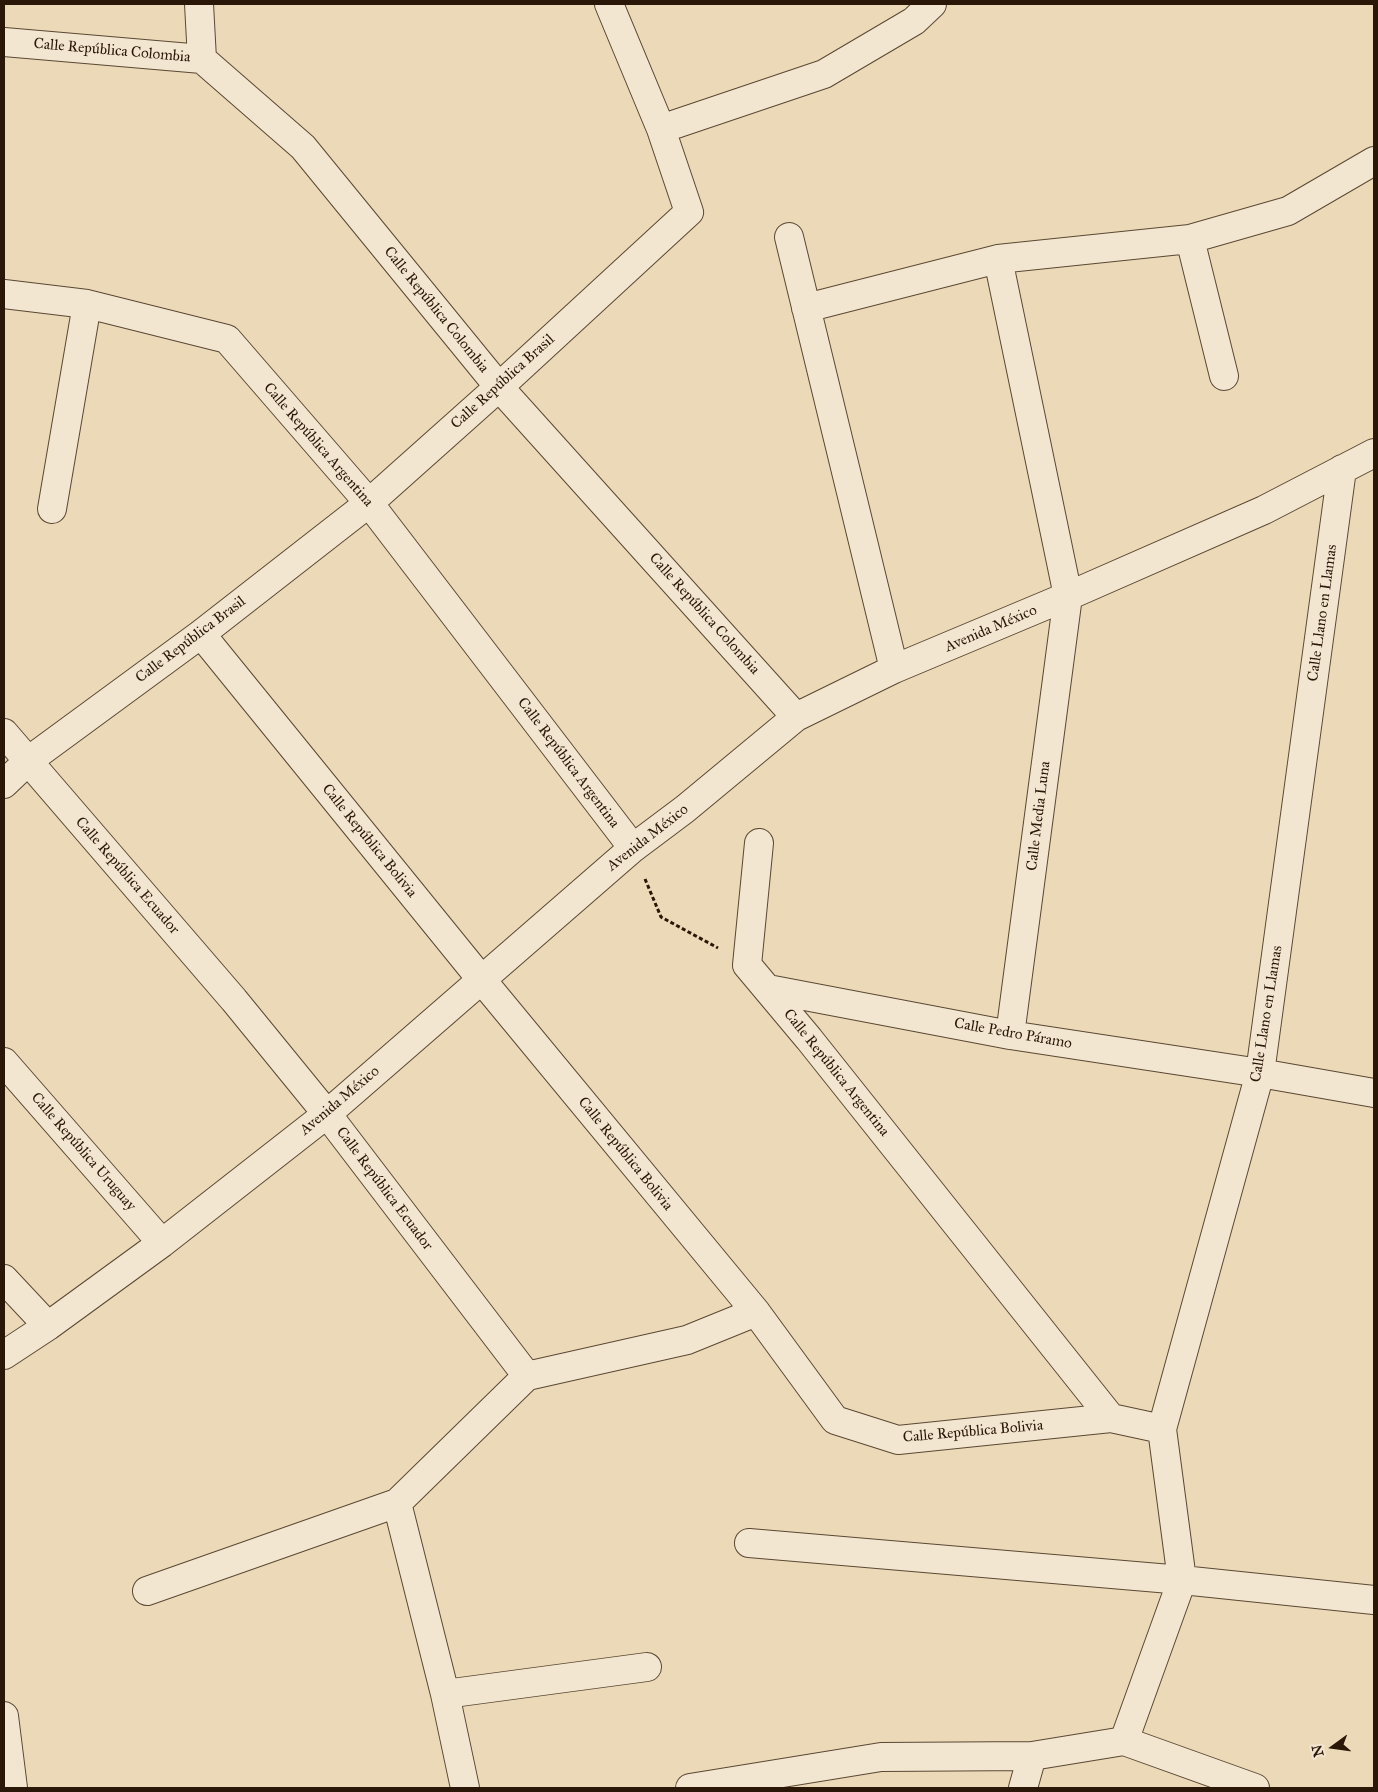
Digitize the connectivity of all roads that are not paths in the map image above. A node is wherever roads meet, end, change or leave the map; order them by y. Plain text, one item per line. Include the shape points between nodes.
1 (200, 4) edge
2 (608, 4) edge
3 (932, 4) edge
4 (4, 42) edge
5 (202, 59) junction
6 (661, 129) junction
7 (1374, 160) edge
8 (789, 237) dead end
9 (1190, 239) junction
10 (998, 259) junction
11 (4, 294) edge
12 (87, 304) junction
13 (806, 308) junction
14 (1224, 376) dead end
15 (499, 387) junction
16 (1374, 453) edge
17 (1342, 469) junction
18 (368, 503) junction
19 (52, 509) dead end
20 (1068, 596) junction
21 (200, 634) junction
22 (894, 669) junction
23 (796, 717) junction
24 (4, 733) edge
25 (28, 761) junction
26 (4, 784) edge
27 (759, 843) dead end
28 (633, 848) junction
29 (481, 979) junction
30 (768, 989) junction
31 (1010, 1035) junction
32 (4, 1062) edge
33 (1260, 1073) junction
34 (1374, 1094) edge
35 (327, 1114) junction
36 (162, 1243) junction
37 (4, 1279) edge
38 (15, 1300) edge
39 (756, 1312) junction
40 (48, 1326) junction
41 (4, 1355) edge
42 (527, 1376) junction
43 (1112, 1418) junction
44 (1162, 1429) junction
45 (397, 1502) junction
46 (749, 1543) dead end
47 (1182, 1580) junction
48 (147, 1591) dead end
49 (1374, 1600) edge
50 (647, 1666) dead end
51 (445, 1694) junction
52 (4, 1716) edge
53 (1124, 1741) junction
54 (1032, 1756) junction
55 (12, 1788) edge
56 (465, 1788) edge
57 (690, 1788) edge
58 (1023, 1788) edge
59 (1255, 1788) edge

1 - 5 street
2 - 6 street
3 - 6 street via 914,21 824,74
4 - 5 street, Calle República Colombia
5 - 15 street, Calle República Colombia via 303,147
6 - 15 street, Calle República Brasil via 689,212
7 - 9 street via 1288,211
8 - 13 street
9 - 10 street
9 - 14 street
10 - 13 street
10 - 20 street, Calle Media Luna
11 - 12 street, Calle República Argentina
12 - 18 street, Calle República Argentina via 227,339
12 - 19 street
13 - 22 street
15 - 18 street, Calle República Brasil
15 - 23 street, Calle República Colombia
16 - 17 street, Avenida México
17 - 20 street, Avenida México via 1264,510
17 - 33 street, Calle Llano en Llamas
18 - 21 street, Calle República Brasil
18 - 28 street, Calle República Argentina
20 - 22 street, Avenida México
20 - 31 street, Calle Media Luna
21 - 25 street, Calle República Brasil
21 - 29 street, Calle República Bolivia
22 - 23 street, Avenida México
23 - 28 street, Avenida México
24 - 25 street, Calle República Ecuador
25 - 26 street, Calle República Brasil
25 - 35 street, Calle República Ecuador via 234,1000
27 - 30 street, Calle República Argentina via 747,964
28 - 29 street, Avenida México
29 - 35 street, Avenida México
29 - 39 street, Calle República Bolivia
30 - 31 street, Calle Pedro Páramo
30 - 43 street, Calle República Argentina
31 - 33 street, Calle Pedro Páramo
32 - 36 street, Calle República Uruguay
33 - 34 street, Calle Pedro Páramo
33 - 44 street, Calle Llano en Llamas
35 - 36 street, Avenida México
35 - 42 street, Calle República Ecuador
36 - 40 street, Avenida México
37 - 38 street
38 - 40 street
39 - 42 street via 687,1340
39 - 43 street, Calle República Bolivia via 835,1420 898,1440
40 - 41 street, Avenida México
42 - 45 street
43 - 44 street, Calle República Bolivia
44 - 47 street, Calle Llano en Llamas
45 - 48 street
45 - 51 street
46 - 47 street
47 - 49 street
47 - 53 street
50 - 51 street
51 - 56 street
52 - 55 street
53 - 54 street
53 - 59 street
54 - 57 street via 882,1757
54 - 58 street

